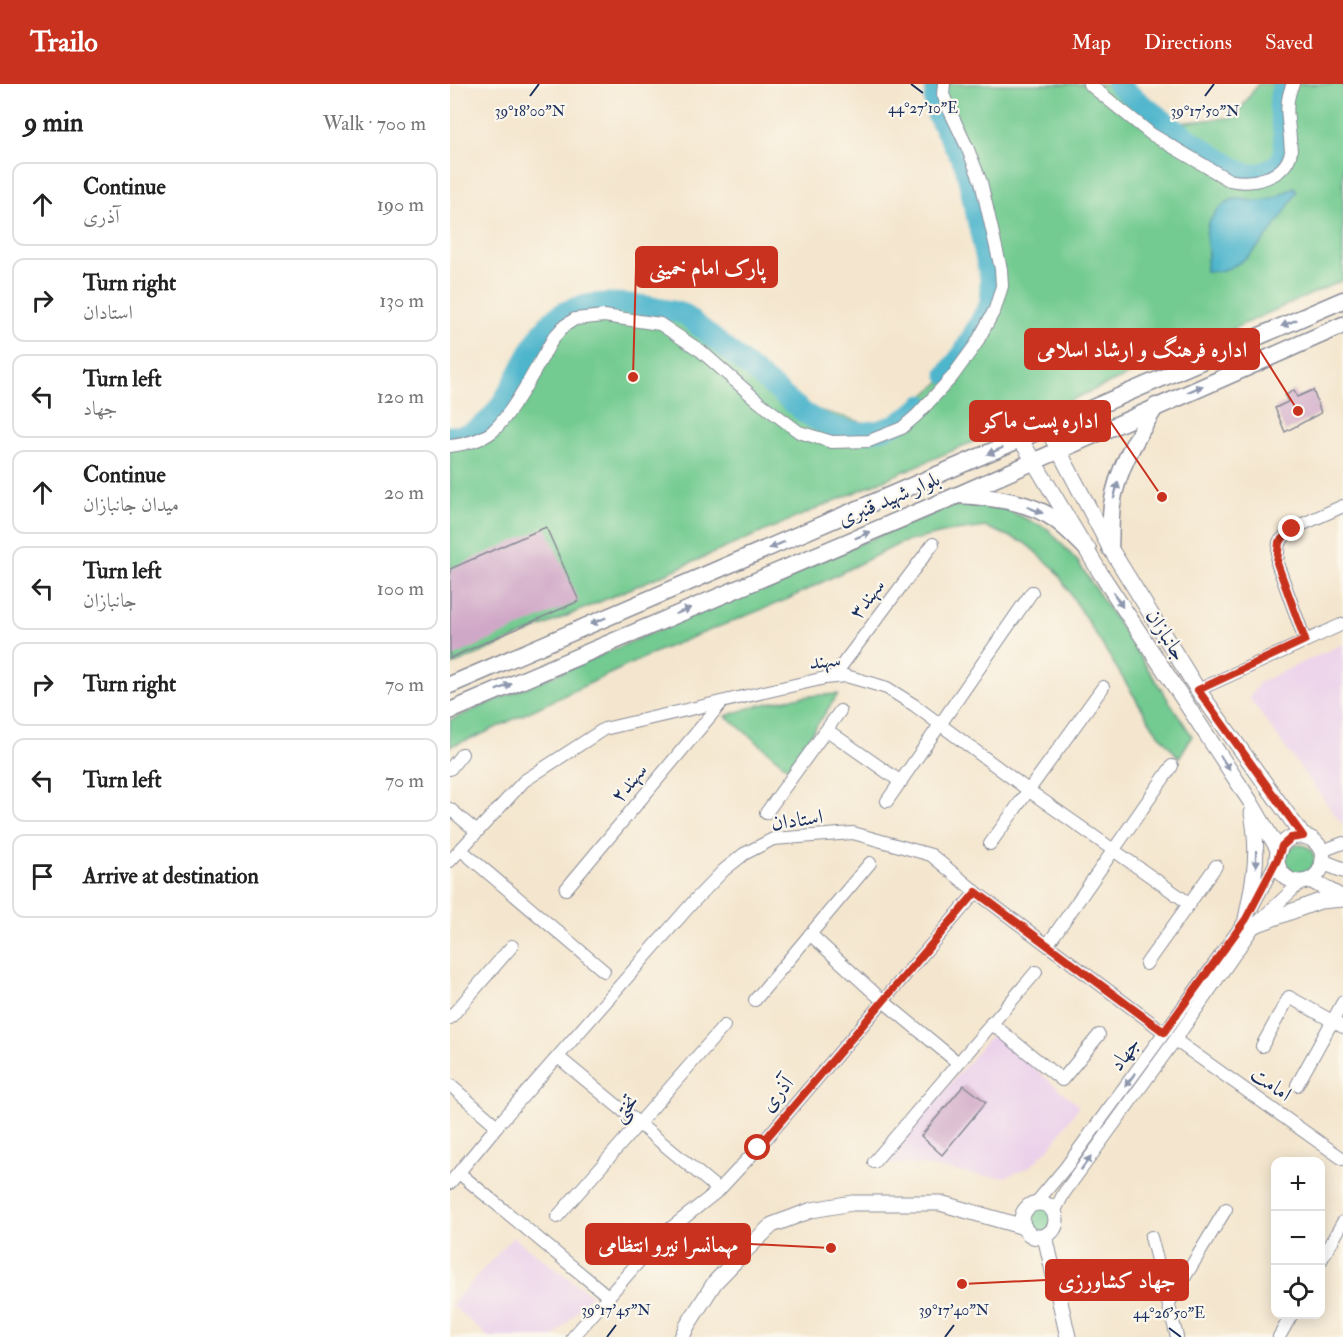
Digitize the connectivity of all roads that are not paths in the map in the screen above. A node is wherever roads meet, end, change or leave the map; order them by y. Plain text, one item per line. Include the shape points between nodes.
1 (944, 84) edge
2 (1089, 84) edge
3 (1293, 84) edge
4 (1343, 300) edge
5 (1343, 325) edge
6 (1156, 406) junction
7 (1047, 428) junction
8 (1021, 440) junction
9 (450, 446) edge
10 (1058, 449) junction
11 (1032, 461) junction
12 (958, 495) junction
13 (1343, 506) edge
14 (933, 543) dead end
15 (1110, 548) junction
16 (1088, 550) junction
17 (1121, 565) junction
18 (1101, 574) junction
19 (1032, 592) dead end
20 (1343, 624) edge
21 (1305, 640) junction
22 (542, 645) junction
23 (552, 667) junction
24 (833, 677) junction
25 (450, 685) edge
26 (1103, 687) dead end
27 (1198, 690) junction
28 (722, 702) junction
29 (450, 711) edge
30 (840, 711) dead end
31 (941, 725) junction
32 (827, 730) junction
33 (462, 754) dead end
34 (1172, 766) dead end
35 (450, 769) edge
36 (902, 782) junction
37 (1028, 790) junction
38 (888, 801) dead end
39 (1250, 801) junction
40 (450, 809) edge
41 (766, 813) dead end
42 (476, 831) junction
43 (1303, 836) junction
44 (1343, 843) edge
45 (990, 844) dead end
46 (460, 849) junction
47 (1113, 851) junction
48 (1278, 856) junction
49 (1323, 856) junction
50 (450, 861) edge
51 (870, 863) dead end
52 (1216, 866) dead end
53 (1343, 870) edge
54 (1306, 881) junction
55 (566, 889) dead end
56 (976, 892) junction
57 (1343, 899) edge
58 (1190, 904) junction
59 (1250, 922) junction
60 (810, 934) junction
61 (1048, 944) junction
62 (513, 946) dead end
63 (1146, 964) dead end
64 (604, 971) dead end
65 (1036, 972) dead end
66 (755, 1000) dead end
67 (882, 1000) junction
68 (1343, 1002) edge
69 (450, 1018) edge
70 (992, 1023) junction
71 (1338, 1024) edge
72 (724, 1026) dead end
73 (1164, 1032) junction
74 (1099, 1035) dead end
75 (1176, 1040) junction
76 (1262, 1046) dead end
77 (558, 1056) junction
78 (957, 1062) junction
79 (450, 1085) edge
80 (1297, 1085) dead end
81 (638, 1123) junction
82 (497, 1126) junction
83 (1343, 1159) edge
84 (874, 1162) dead end
85 (459, 1173) junction
86 (450, 1183) edge
87 (719, 1190) junction
88 (1035, 1204) junction
89 (1226, 1209) dead end
90 (1054, 1212) junction
91 (557, 1217) dead end
92 (1343, 1222) edge
93 (1024, 1227) junction
94 (1045, 1236) junction
95 (1151, 1237) dead end
96 (1325, 1254) edge
97 (609, 1297) junction
98 (1169, 1303) junction
99 (1289, 1319) edge
100 (573, 1337) edge
101 (682, 1337) edge
102 (1068, 1337) edge
103 (1177, 1337) edge
104 (1279, 1337) edge

1 - 9 street via 943,94 981,182 1002,286 995,309 976,344 952,377 902,428 860,442 832,442 799,432 674,332 660,324 604,316 575,319 564,326 492,432 473,442
2 - 3 street via 1151,134 1229,180 1240,182 1271,177 1284,166 1291,152 1287,97
4 -> 7 highway, بلوار شهید قنبری
6 -> 5 highway, بلوار شهید قنبری
6 - 10 highway, بلوار شهید قنبری
15 -> 6 highway via 1112,504 1120,474 1133,443
7 - 8 highway, بلوار شهید قنبری
7 - 10 main road, جانبازان
8 - 11 main road, جانبازان
8 -> 22 highway, بلوار شهید قنبری
10 - 11 highway, بلوار شهید قنبری
10 - 15 main road, جانبازان
11 - 12 highway, بلوار شهید قنبری
11 - 16 main road, جانبازان
12 -> 16 highway via 1003,499 1031,508 1056,519
23 -> 12 highway, بلوار شهید قنبری
13 - 21 street via 1292,529 1279,542 1277,563
14 - 24 street, سهند۳
15 - 17 main road, جانبازان
16 - 18 main road, جانبازان
17 - 18 main road via 1110,562
17 - 27 main road, جانبازان
18 -> 39 main road, جانبازان
19 - 31 street
20 - 21 street
21 - 27 street
22 - 23 highway
22 - 25 highway, بلوار شهید قنبری
29 -> 23 highway, بلوار شهید قنبری
24 - 28 street, سهند
24 - 31 street, سهند via 846,676 887,688
26 - 37 street
27 - 43 main road, جانبازان
28 - 42 street, سهند via 604,729 524,781
28 - 55 street, سهند۲
30 - 32 street
31 - 36 street
31 - 37 street, سهند
32 - 36 street
32 - 41 street
33 - 35 street
34 - 47 street
36 - 38 street
37 - 45 street
37 - 47 street, سهند
39 - 48 main road, جانبازان
39 -> 59 main road via 1257,867
40 - 42 street
42 - 46 street, سهند
43 - 48 main road via 1286,841
43 - 49 main road via 1318,843
44 - 49 street
46 - 50 street, سهند
46 - 64 street
47 - 58 street, سهند
47 - 61 street
48 - 54 main road via 1278,866 1285,876
48 - 59 street, جهاد
49 - 53 main road
49 - 54 main road via 1317,875
51 - 60 street
52 - 58 street
54 - 57 main road
54 - 59 street, جهاد
56 - 61 street, استادان
56 - 67 street, آذری
56 - 77 street, استادان via 931,855 853,833 773,839 724,870
57 - 59 main road via 1320,901
58 - 63 street
59 - 73 street, جهاد
59 - 75 street, جهاد
60 - 66 street
60 - 67 street
61 - 73 street, استادان
62 - 69 street
65 - 70 street
67 - 78 street
67 - 87 street, آذری
68 - 71 street
70 - 74 street via 1062,1080
70 - 78 street
71 - 76 street via 1289,997
71 - 80 street
72 - 81 street, تختی
73 -> 88 street, جهاد
75 - 83 street, امامت
90 -> 75 street, جهاد via 1064,1192
77 - 81 street
77 - 82 street, استادان
78 - 84 street
79 - 82 street
81 - 87 street
81 - 91 street, تختی
82 - 85 street, استادان
85 - 86 street, استادان
85 - 97 street
87 - 97 street, آذری via 661,1236
88 - 90 main road via 1046,1205
88 - 93 main road via 1025,1210
89 - 98 street
90 - 94 main road via 1054,1229
92 - 96 street
93 - 94 main road via 1035,1237
93 - 101 main road via 940,1203 852,1203 812,1210 772,1225 744,1251 715,1282
94 - 102 main road
95 - 98 street
97 - 100 street, آذری
98 - 103 street
99 - 104 street

